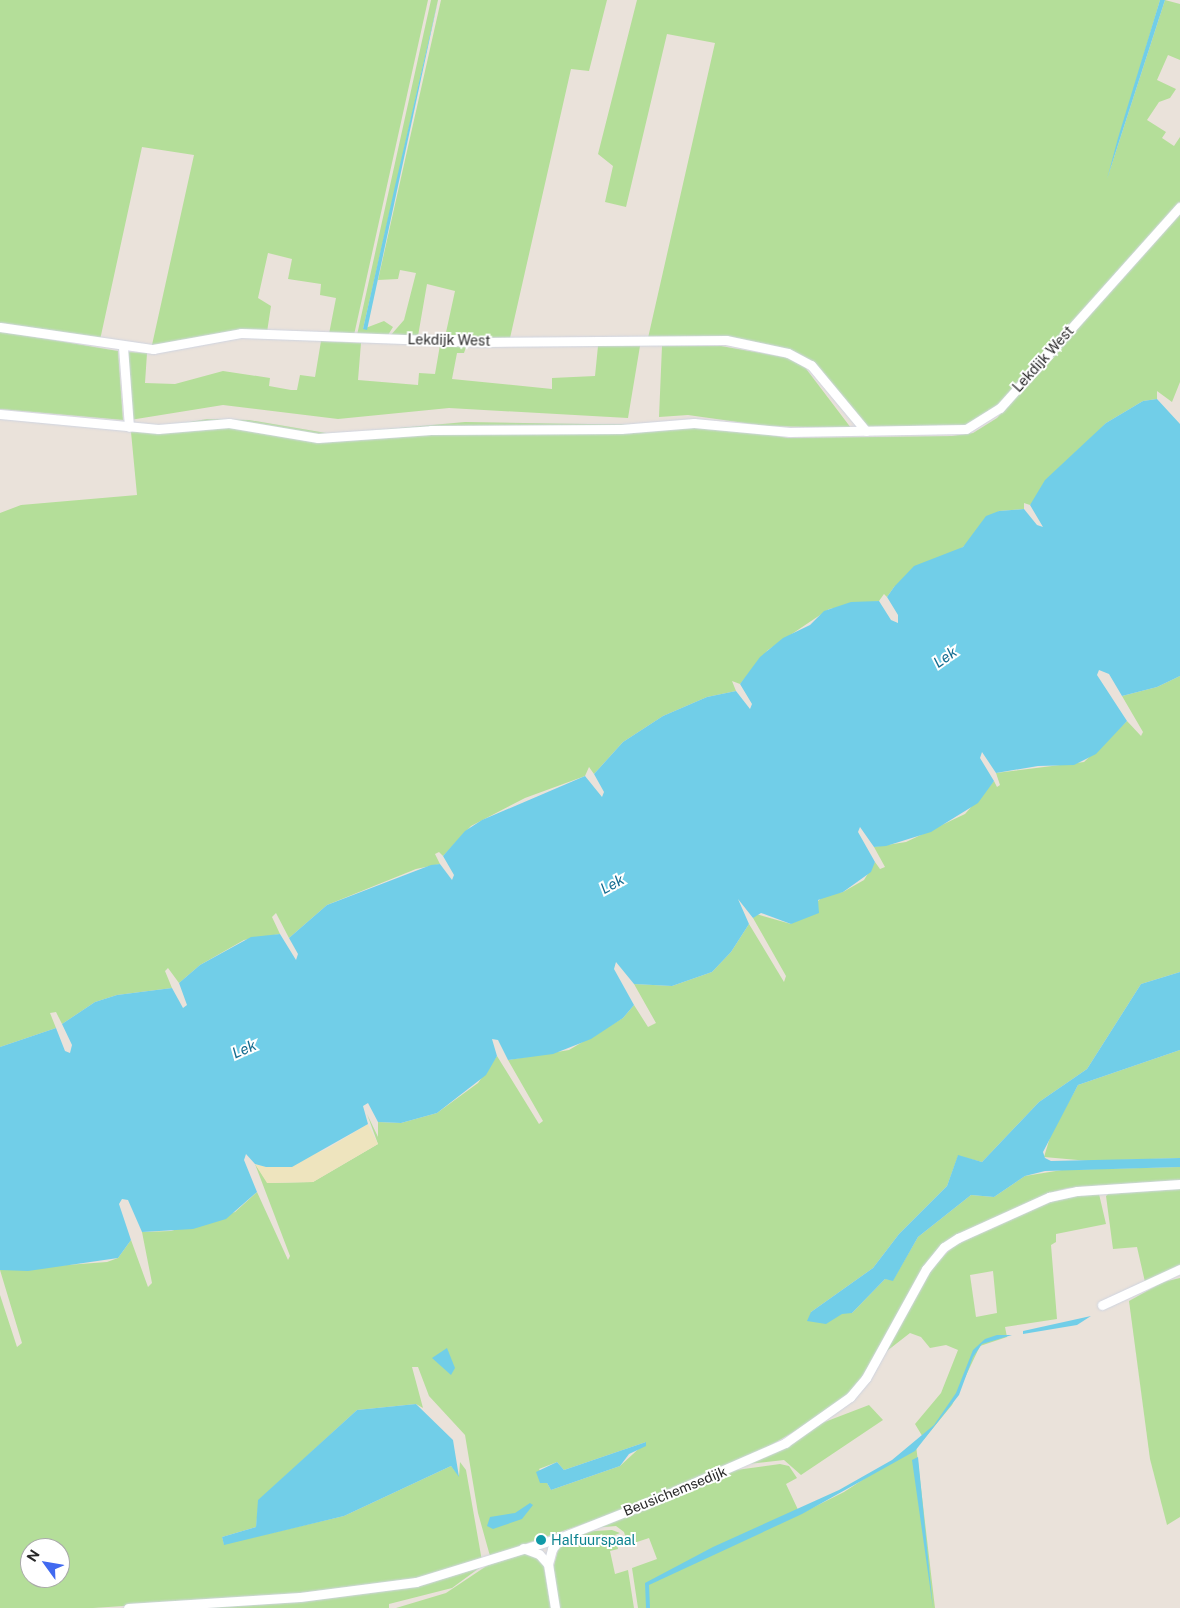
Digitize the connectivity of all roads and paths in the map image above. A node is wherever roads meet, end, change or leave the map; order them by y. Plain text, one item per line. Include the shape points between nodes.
1 (1180, 206) edge
2 (0, 327) edge
3 (123, 347) junction
4 (0, 414) edge
5 (129, 427) junction
6 (866, 431) junction
7 (1180, 1184) edge
8 (1180, 1269) edge
9 (1102, 1305) dead end
10 (562, 1537) junction
11 (522, 1548) junction
12 (548, 1564) junction
13 (128, 1608) edge
14 (555, 1608) edge

1 - 6 street, Lekdijk West via 987,419 966,429 948,431
2 - 3 street, Lekdijk West
3 - 5 street
3 - 6 street, Lekdijk West via 153,349 197,344 242,333 485,342 726,340 800,358 811,365
4 - 5 street, Lekdijk West
5 - 6 street, Lekdijk West via 158,429 229,424 318,438 431,430 621,429 694,423 790,432
7 - 10 street, Beusichemsedijk via 1119,1187 1049,1197 951,1243 926,1269 866,1378 828,1416 785,1443 714,1477
8 - 9 street
10 - 11 street, Beusichemsedijk
10 - 12 street via 552,1549
11 - 12 street via 539,1554
11 - 13 street, Beusichemsedijk via 436,1578 392,1586 300,1597
12 - 14 street

